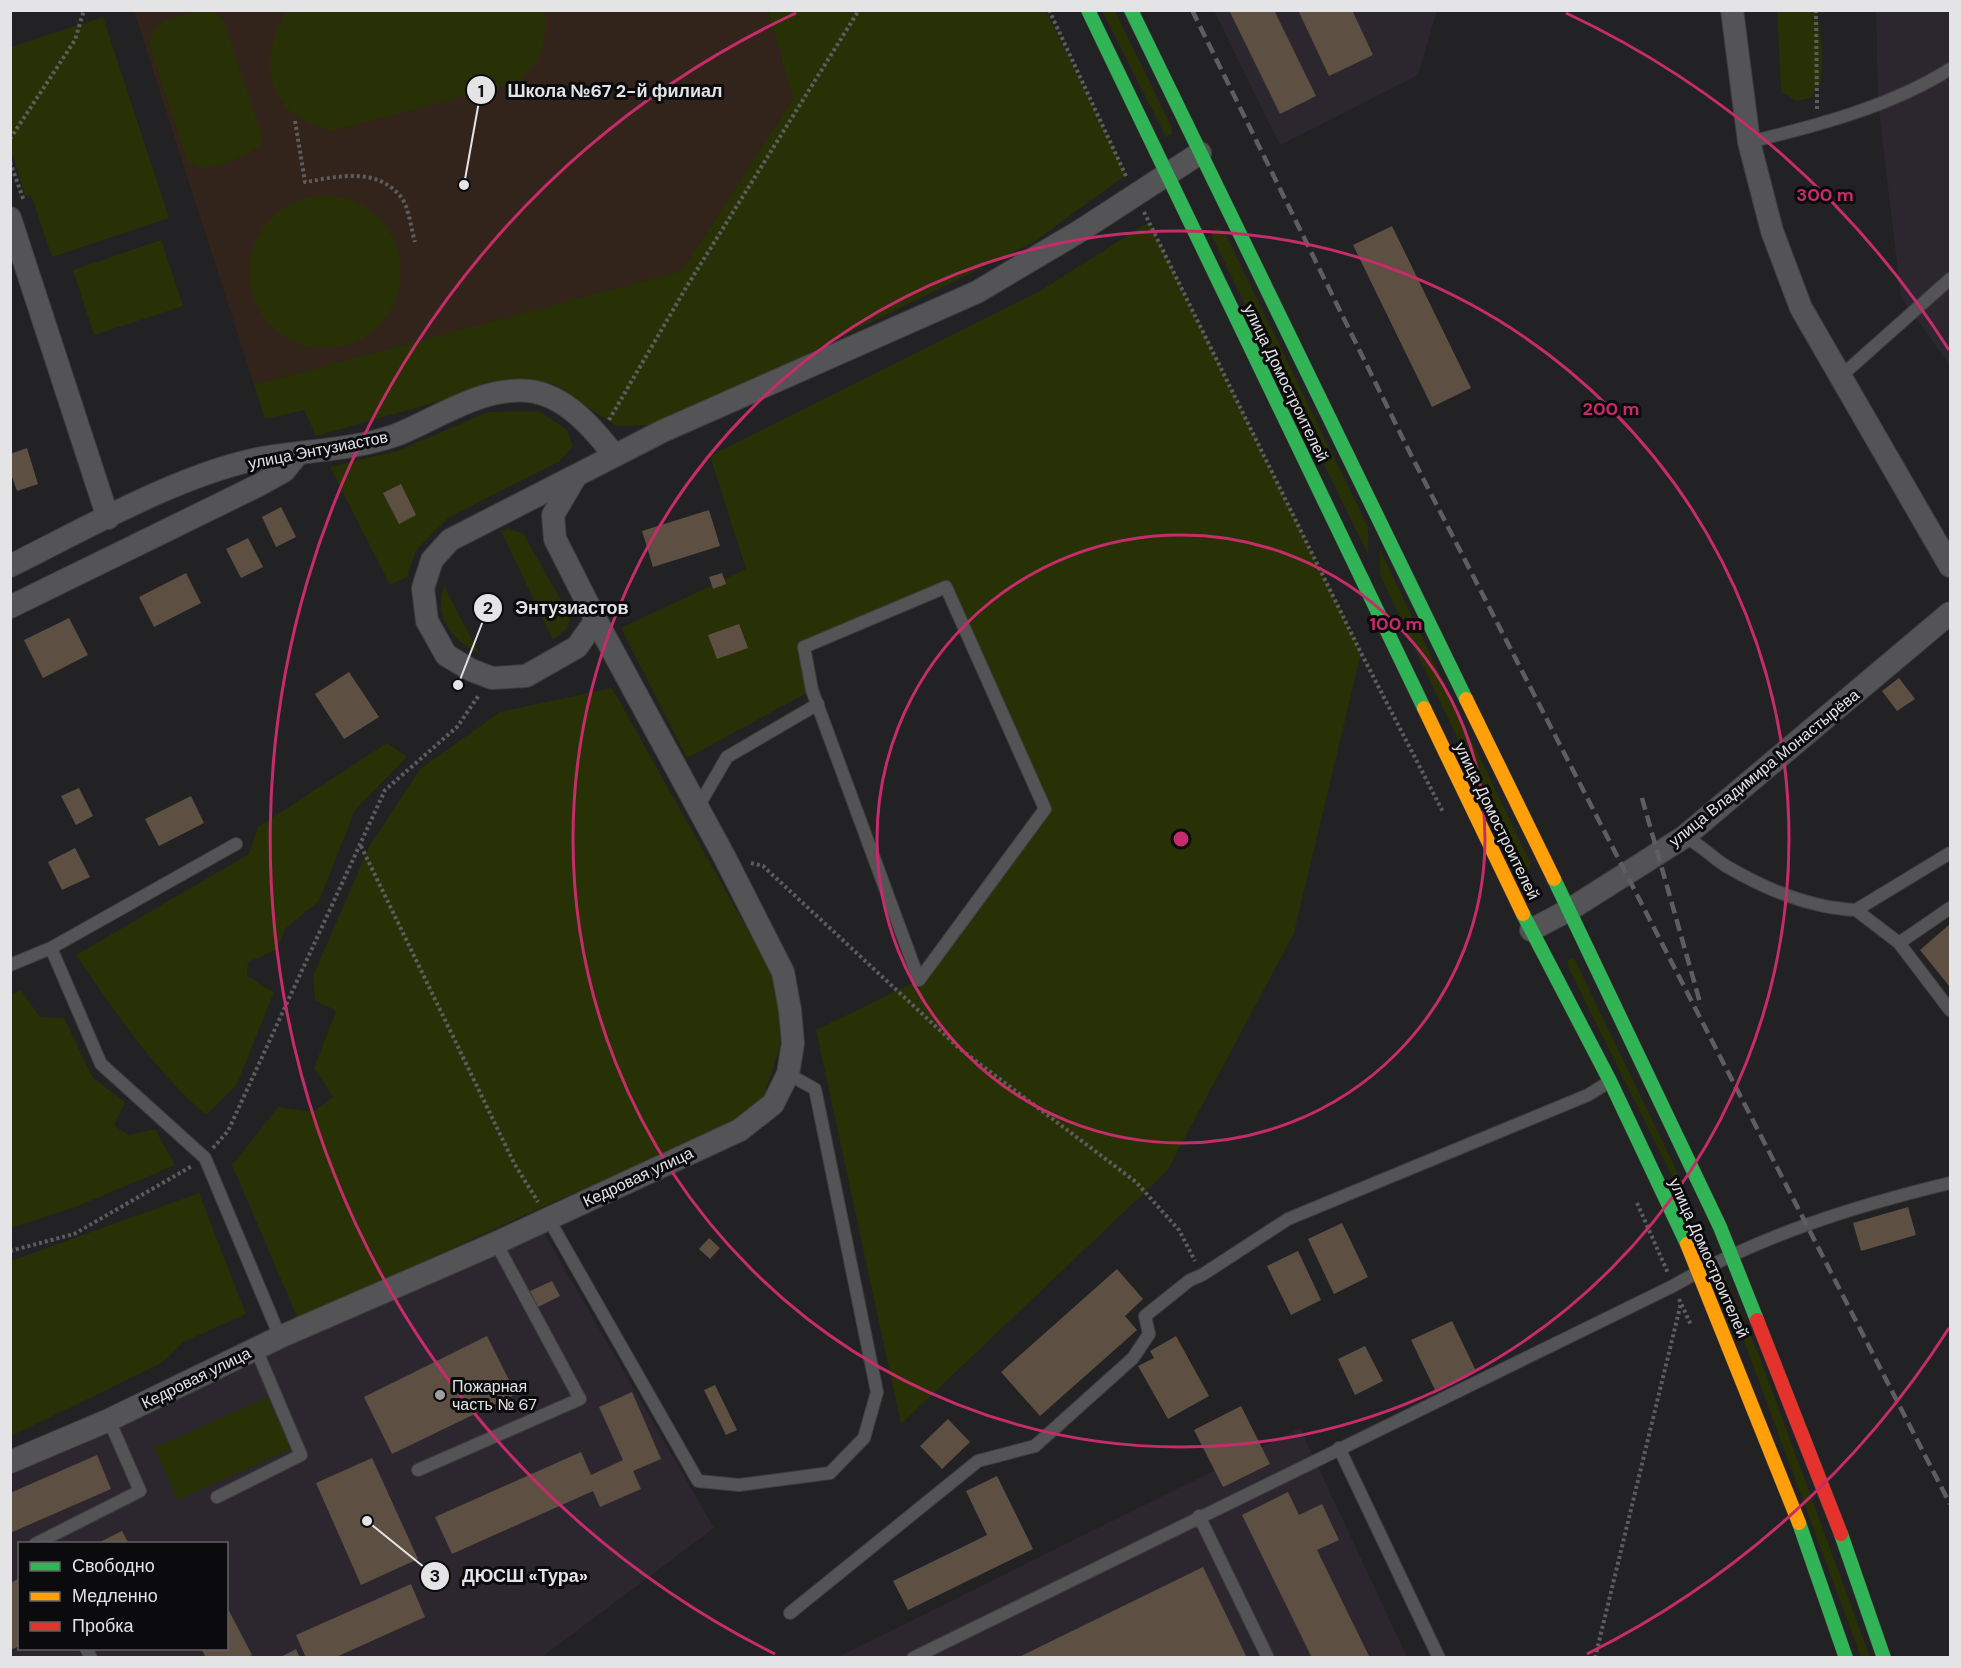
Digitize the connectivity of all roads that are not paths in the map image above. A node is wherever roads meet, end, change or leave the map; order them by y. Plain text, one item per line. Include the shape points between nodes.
1 (1088, 10) edge
2 (1131, 10) edge
3 (1732, 10) edge
4 (1950, 69) edge
5 (1749, 142) junction
6 (1200, 153) junction
7 (1167, 174) junction
8 (10, 218) edge
9 (1950, 279) edge
10 (1841, 376) junction
11 (297, 454) junction
12 (614, 455) junction
13 (576, 476) junction
14 (108, 518) junction
15 (10, 566) edge
16 (1950, 567) edge
17 (12, 604) edge
18 (1950, 613) edge
19 (596, 620) junction
20 (818, 704) junction
21 (698, 807) junction
22 (1684, 837) junction
23 (236, 844) dead end
24 (1950, 853) edge
25 (1950, 908) edge
26 (1569, 910) junction
27 (1856, 910) junction
28 (1532, 930) junction
29 (1899, 944) junction
30 (51, 948) junction
31 (10, 966) edge
32 (1950, 1010) edge
33 (788, 1074) junction
34 (1610, 1081) junction
35 (1950, 1183) edge
36 (548, 1218) junction
37 (496, 1243) junction
38 (1730, 1254) junction
39 (1700, 1270) junction
40 (280, 1337) junction
41 (256, 1348) junction
42 (109, 1420) junction
43 (1339, 1448) junction
44 (10, 1462) edge
45 (418, 1470) dead end
46 (216, 1497) dead end
47 (1198, 1516) junction
48 (39, 1542) edge
49 (789, 1613) dead end
50 (913, 1658) edge
51 (1268, 1658) edge
52 (1439, 1658) edge
53 (1846, 1658) edge
54 (1884, 1658) edge

1 - 7 main road, улица Домостроителей
2 - 6 main road, улица Домостроителей
3 - 5 street
4 - 5 lane via 1878,103 1817,125
5 - 10 street via 1772,231 1801,308
6 - 7 street
6 - 26 main road, улица Домостроителей
7 - 12 street via 977,292
7 - 28 main road, улица Домостроителей
8 - 14 street
9 - 10 lane
10 - 16 street
11 - 12 street, улица Энтузиастов via 340,449 394,435 468,403 504,392 530,391 559,401 599,436
11 - 14 street, улица Энтузиастов via 257,459 202,476
11 - 17 street via 284,471 259,485
12 - 13 street
13 - 19 street, Кедровая улица via 553,515 555,539
13 - 19 street via 450,540 432,560 423,588 428,621 446,655 492,678 526,676 578,647
14 - 15 street, улица Энтузиастов
18 - 22 street, улица Владимира Монастырёва
19 - 21 street, Кедровая улица
20 - 20 lane via 804,647 946,587 1045,809 919,980
20 - 21 lane via 727,757
21 - 33 street, Кедровая улица via 783,972 793,1043
22 - 26 street, улица Владимира Монастырёва
22 - 27 lane via 1724,865 1770,889 1816,904
23 - 30 lane
24 - 27 lane
25 - 29 lane
26 - 28 street, улица Владимира Монастырёва
26 - 38 main road, улица Домостроителей
27 - 29 lane
28 - 34 main road, улица Домостроителей
29 - 32 lane
30 - 31 lane
30 - 40 lane via 101,1064 205,1158
33 - 36 street, Кедровая улица via 773,1104 740,1130
33 - 36 lane via 815,1089 877,1392 864,1438 830,1473 739,1485 698,1481
34 - 39 main road, улица Домостроителей
34 - 49 lane via 1588,1095 1288,1219 1190,1280 1145,1316 1149,1334 1133,1358 1035,1446 978,1461
35 - 38 lane via 1878,1200
36 - 37 street, Кедровая улица
37 - 40 street, Кедровая улица
37 - 45 lane via 580,1399
38 - 39 lane
38 - 54 main road, улица Домостроителей via 1849,1554
39 - 43 lane
39 - 53 main road, улица Домостроителей via 1810,1551
40 - 41 street, Кедровая улица
41 - 42 street, Кедровая улица
41 - 46 lane via 301,1455
42 - 44 street, Кедровая улица
42 - 48 lane via 140,1491
43 - 47 lane
43 - 52 lane
47 - 50 lane
47 - 51 lane

